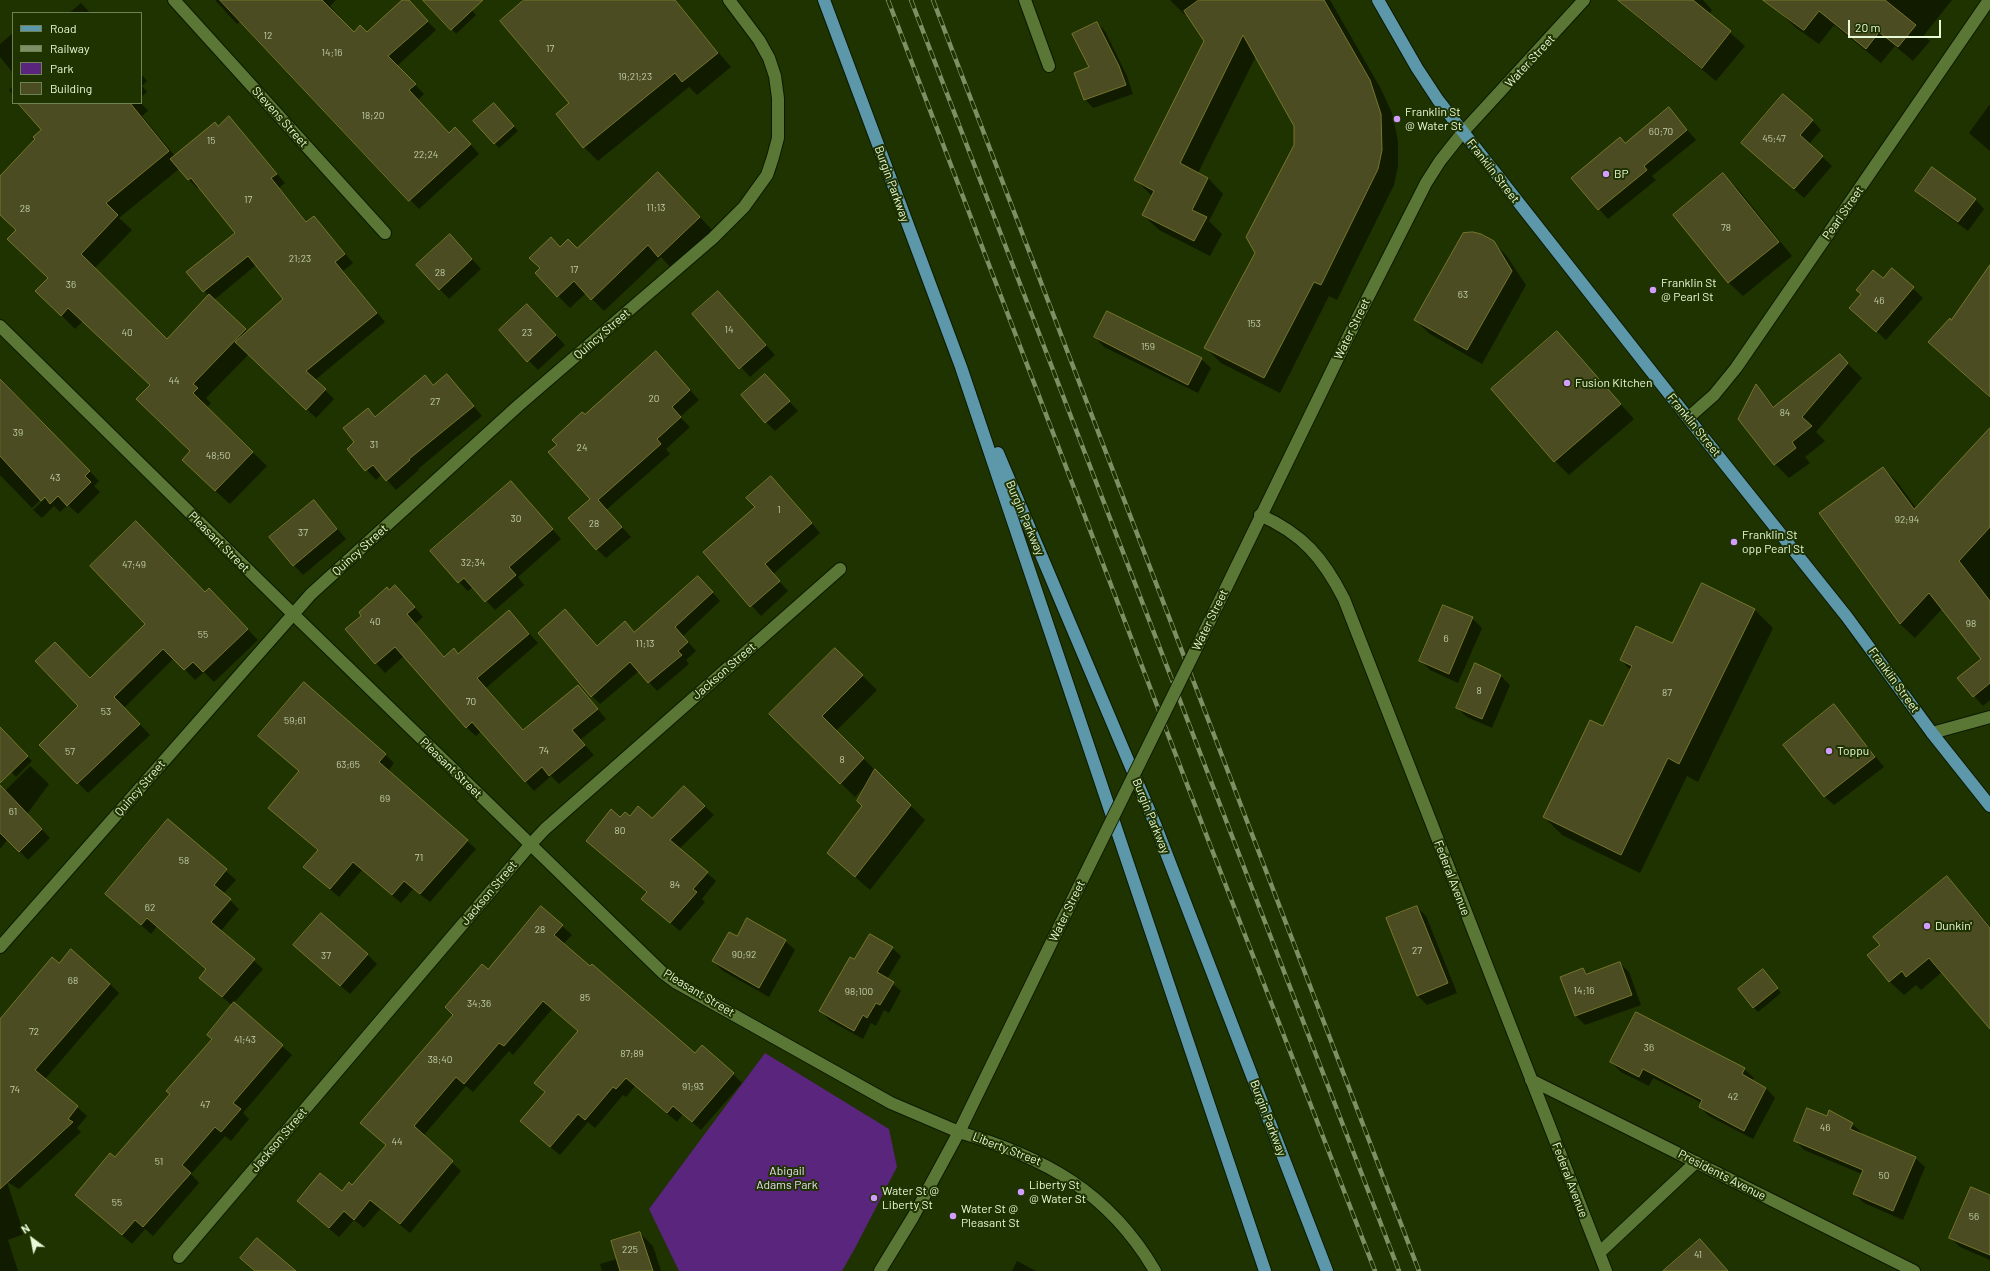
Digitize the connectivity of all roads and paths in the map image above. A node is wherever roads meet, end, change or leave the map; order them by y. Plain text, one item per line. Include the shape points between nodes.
1 (174, 0) edge
2 (729, 0) edge
3 (824, 0) edge
4 (1024, 0) edge
5 (1378, 0) edge
6 (1584, 0) edge
7 (1989, 0) edge
8 (1048, 66) dead end
9 (1463, 132) junction
10 (385, 233) dead end
11 (0, 326) edge
12 (961, 368) junction
13 (1688, 418) junction
14 (1260, 515) junction
15 (840, 569) dead end
16 (293, 614) junction
17 (1990, 717) edge
18 (1932, 733) junction
19 (1990, 806) edge
20 (530, 844) junction
21 (0, 947) edge
22 (1531, 1080) junction
23 (959, 1132) junction
24 (1696, 1162) junction
25 (1599, 1253) junction
26 (179, 1258) dead end
27 (880, 1271) edge
28 (1155, 1271) edge
29 (1265, 1271) edge
30 (1327, 1271) edge
31 (1606, 1271) edge
32 (1914, 1271) edge

1 - 10 street, Stevens Street
2 - 16 street, Quincy Street via 759,40 775,76 778,138 767,175 757,191 713,238 519,405 322,583
3 - 12 main road, Burgin Parkway
4 - 8 street
5 - 9 main road, Franklin Street via 1425,81
6 - 9 street, Water Street
7 - 13 street, Pearl Street via 1736,368 1714,395
9 - 13 main road, Franklin Street
9 - 14 street, Water Street via 1440,161 1414,204
11 - 16 street, Pleasant Street
12 - 29 main road, Burgin Parkway
12 - 30 main road, Burgin Parkway via 1155,824
13 - 18 main road, Franklin Street via 1842,611
14 - 22 street, Federal Avenue via 1285,527 1312,548 1344,599
14 - 23 street, Water Street, bridge
15 - 20 street, Jackson Street
16 - 20 street, Pleasant Street
16 - 21 street, Quincy Street
17 - 18 street
18 - 19 main road, Franklin Street
20 - 23 street, Pleasant Street via 651,963 675,982 891,1103
20 - 26 street, Jackson Street
22 - 24 street, Presidents Avenue
22 - 25 street, Federal Avenue
23 - 27 street, Water Street via 913,1217
23 - 28 street, Liberty Street via 1018,1151 1070,1178 1122,1227
24 - 25 street
24 - 32 street, Presidents Avenue
25 - 31 street, Federal Avenue

